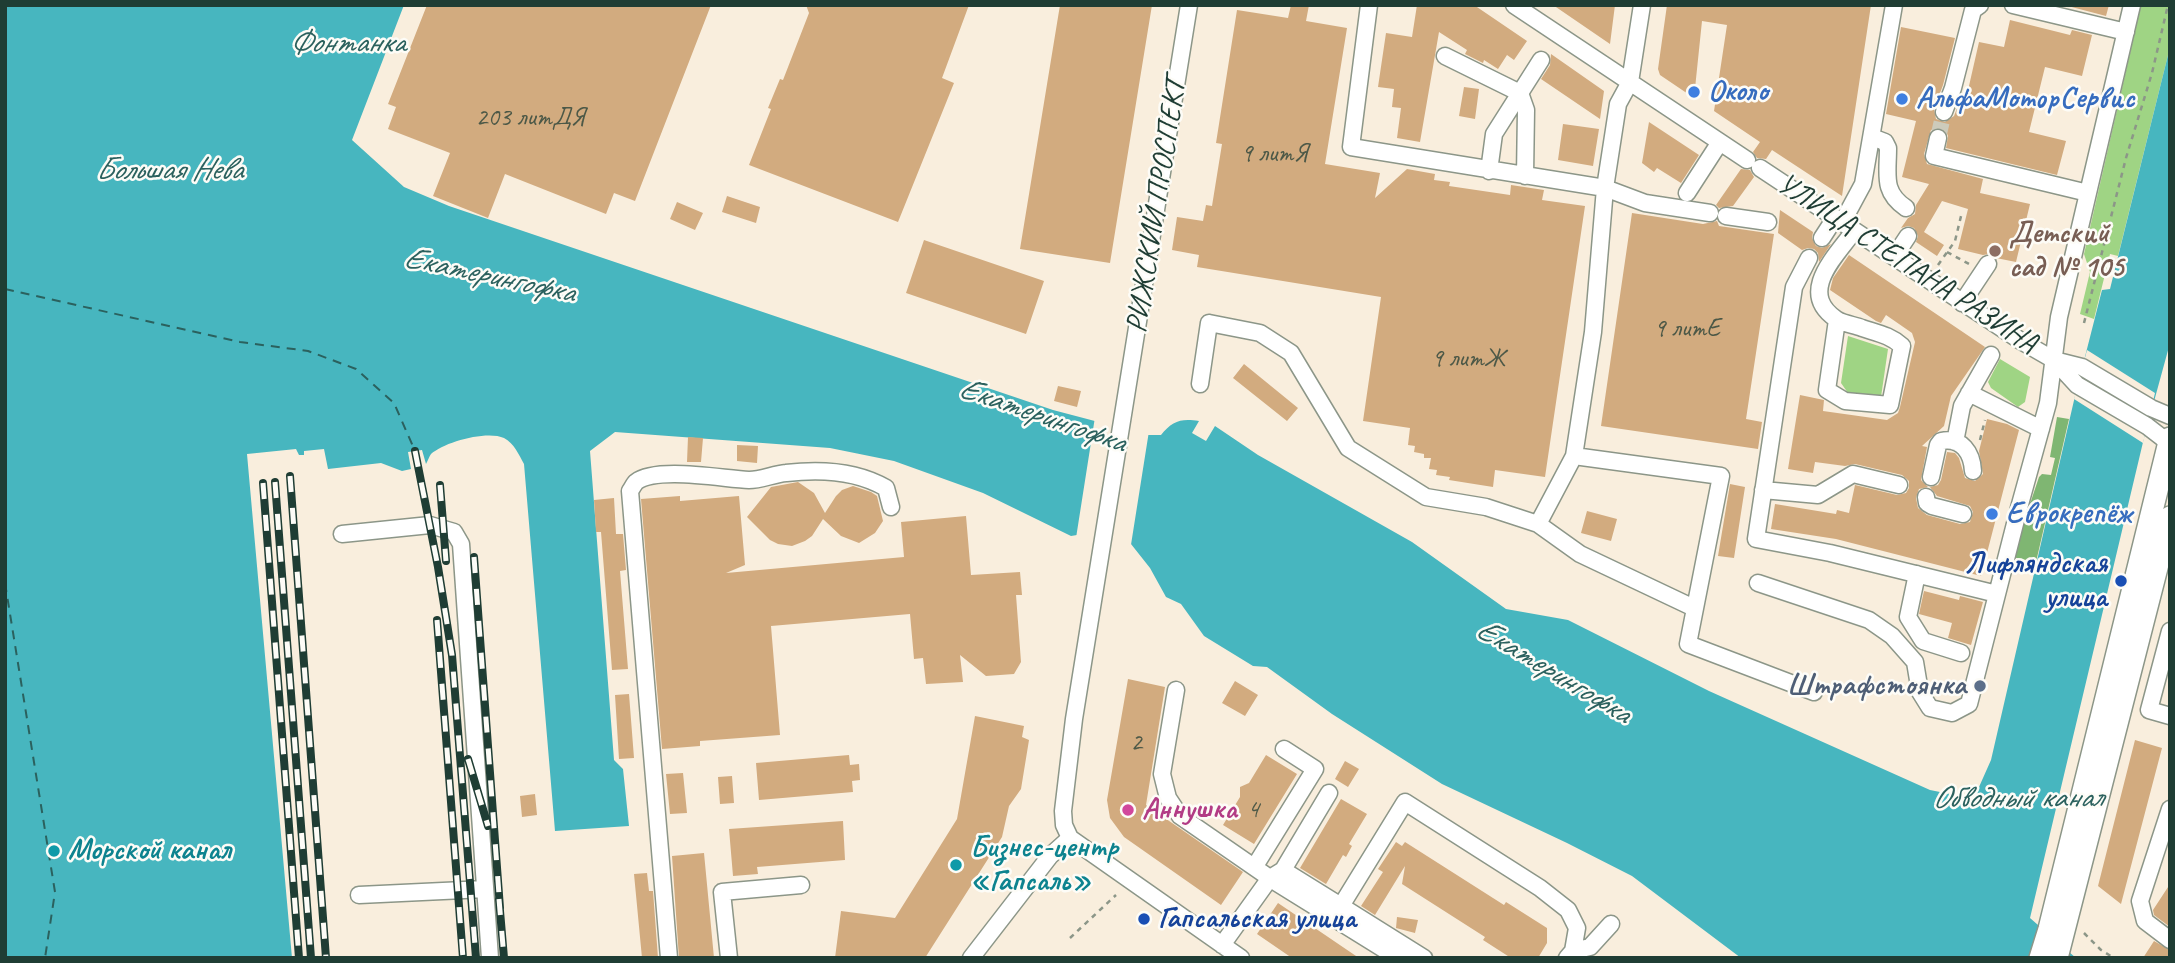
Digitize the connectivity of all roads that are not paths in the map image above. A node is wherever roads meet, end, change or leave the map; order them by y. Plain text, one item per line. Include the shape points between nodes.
1 (1189, 5) edge
2 (1370, 5) edge
3 (1514, 5) edge
4 (1642, 5) edge
5 (1895, 5) edge
6 (1980, 5) edge
7 (2013, 5) edge
8 (2132, 5) edge
9 (2052, 10) edge
10 (2126, 32) junction
11 (1558, 34) junction
12 (1446, 56) dead end
13 (1630, 82) junction
14 (1520, 93) junction
15 (1944, 112) tunnel mouth
16 (1872, 137) junction
17 (1938, 138) tunnel mouth
18 (1720, 142) junction
19 (1489, 171) junction
20 (1525, 176) junction
21 (1605, 188) junction
22 (1687, 193) dead end
23 (2088, 193) junction
24 (1906, 208) dead end
25 (1768, 222) dead end
26 (1844, 224) junction
27 (1908, 236) dead end
28 (1822, 238) dead end
29 (1894, 257) junction
30 (1809, 258) dead end
31 (1985, 267) road end
32 (1962, 303) junction
33 (1837, 320) junction
34 (1992, 355) dead end
35 (2054, 360) junction
36 (1200, 384) dead end
37 (1969, 393) junction
38 (2170, 416) edge
39 (2041, 429) junction
40 (2169, 442) edge
41 (1962, 446) junction
42 (1574, 456) junction
43 (1973, 471) dead end
44 (1931, 477) dead end
45 (1899, 485) dead end
46 (1763, 490) junction
47 (1926, 497) dead end
48 (891, 507) dead end
49 (1963, 514) dead end
50 (2170, 517) edge
51 (1538, 524) junction
52 (342, 534) dead end
53 (2166, 545) edge
54 (1917, 574) junction
55 (1758, 583) dead end
56 (1997, 594) junction
57 (1694, 608) junction
58 (2170, 631) edge
59 (1961, 653) dead end
60 (2134, 658) junction
61 (2161, 665) junction
62 (1175, 690) dead end
63 (1814, 692) dead end
64 (2123, 704) junction
65 (2150, 710) junction
66 (2170, 716) edge
67 (1284, 749) dead end
68 (1329, 793) dead end
69 (2170, 809) edge
70 (1070, 838) junction
71 (1255, 866) junction
72 (1277, 874) junction
73 (801, 885) dead end
74 (485, 889) junction
75 (359, 895) dead end
76 (1341, 906) junction
77 (1611, 924) dead end
78 (2170, 940) edge
79 (2055, 943) edge
80 (1222, 945) junction
81 (1570, 954) edge
82 (1392, 956) edge
83 (490, 958) edge
84 (669, 958) edge
85 (729, 958) edge
86 (971, 958) edge
87 (1241, 958) edge
88 (1424, 958) edge
89 (2040, 958) edge

1 - 70 street, РИЖСКИЙ ПРОСПЕКТ via 1063,796 1064,825
2 - 19 street via 1351,147
3 - 11 street, УЛИЦА СТЕПАНА РАЗИНА
4 - 13 street
5 - 16 street
6 - 15 street via 1973,10
7 - 9 street
8 - 10 street
9 - 10 street
10 - 23 street
11 - 13 street, УЛИЦА СТЕПАНА РАЗИНА
11 - 14 street
12 - 14 street
13 - 18 street, УЛИЦА СТЕПАНА РАЗИНА
13 - 21 street via 1618,104
14 - 19 street via 1494,134
14 - 20 street via 1526,110
16 - 24 street via 1888,148 1889,189
16 - 26 street via 1863,184
17 - 23 street via 1934,156
18 - 22 street
18 - 26 street, УЛИЦА СТЕПАНА РАЗИНА
19 - 20 street
20 - 21 street
21 - 25 street via 1645,203
21 - 42 street via 1593,332
23 - 35 street via 2059,317
26 - 28 street
26 - 29 street, УЛИЦА СТЕПАНА РАЗИНА
26 - 33 street via 1818,288 1822,303
27 - 29 street
29 - 32 street, УЛИЦА СТЕПАНА РАЗИНА
30 - 46 street via 1794,287
31 - 32 street
32 - 35 street, УЛИЦА СТЕПАНА РАЗИНА
33 - 33 street via 1893,338 1902,346 1890,405 1844,401 1827,390
34 - 37 street
35 - 38 street, УЛИЦА СТЕПАНА РАЗИНА via 2082,367
35 - 39 street
35 - 40 street, УЛИЦА СТЕПАНА РАЗИНА via 2077,385
36 - 51 street via 1209,323 1260,333 1290,353 1348,448 1426,497 1486,507
37 - 39 street
37 - 41 street via 1962,406
39 - 56 street
40 - 79 main road
41 - 43 street via 1972,457
41 - 44 street via 1941,441
42 - 51 street
42 - 57 street via 1721,476
45 - 46 street via 1853,474 1818,495
46 - 54 street via 1756,539
47 - 49 street via 1931,506
48 - 84 street via 886,488 870,478 843,473 786,473 752,480 663,475 637,481 630,491
50 - 53 main road
51 - 57 street via 1580,554
52 - 74 street via 430,525 454,532 461,544
53 - 60 main road
54 - 56 street
54 - 59 street via 1908,617 1923,641
55 - 56 street via 1869,620 1892,636 1915,662 1920,692 1930,708 1952,713 1969,704
57 - 63 street via 1688,644
58 - 61 street
60 - 61 street
60 - 64 main road
61 - 65 street
62 - 71 street via 1161,774 1168,798 1180,816
64 - 65 street
64 - 79 main road
65 - 66 street
67 - 71 street via 1315,769
68 - 72 street
69 - 78 street via 2140,901 2145,921
70 - 80 street
70 - 86 street via 1050,856
71 - 72 street
72 - 76 street
72 - 80 street
72 - 82 street
73 - 85 street via 722,892
74 - 75 street
74 - 83 street
76 - 81 street via 1405,802 1567,910 1577,928
76 - 88 street
77 - 81 street via 1590,947
79 - 89 main road
80 - 87 street

